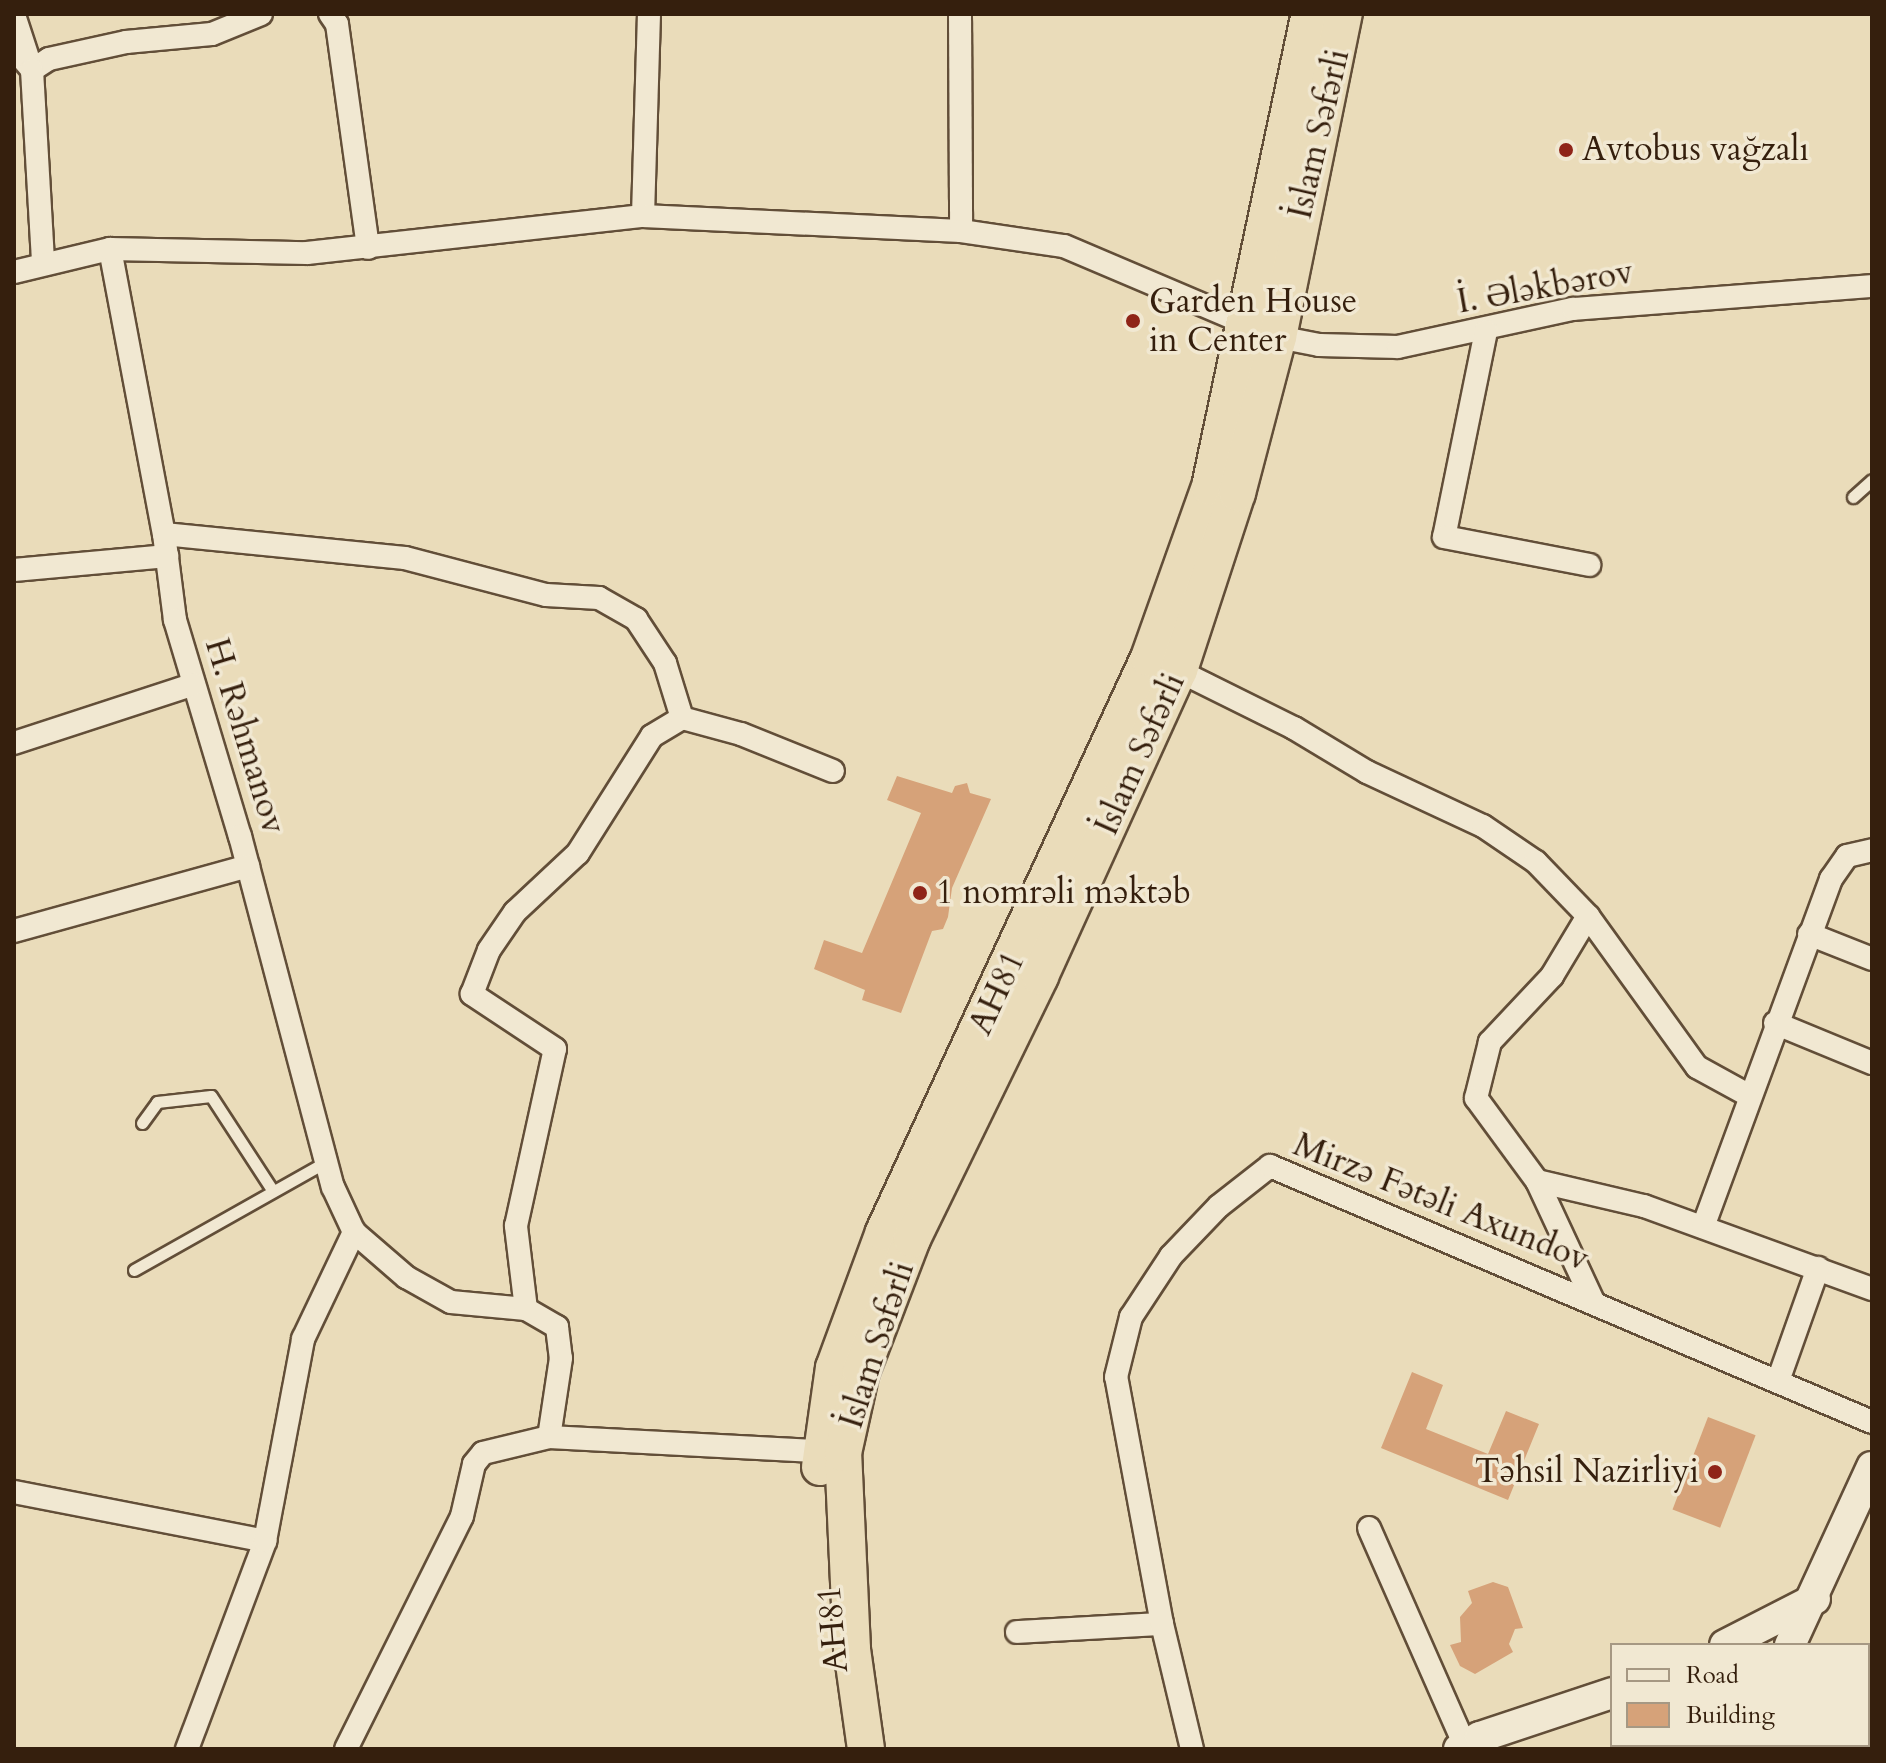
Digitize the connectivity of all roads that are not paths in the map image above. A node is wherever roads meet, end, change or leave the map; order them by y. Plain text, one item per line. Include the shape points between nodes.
1 (261, 14) edge
2 (330, 14) edge
3 (649, 14) edge
4 (960, 14) edge
5 (1310, 14) edge
6 (1344, 14) edge
7 (14, 15) edge
8 (14, 48) edge
9 (32, 70) junction
10 (643, 216) junction
11 (961, 231) junction
12 (368, 248) junction
13 (110, 249) junction
14 (43, 262) junction
15 (14, 272) edge
16 (1872, 286) edge
17 (1263, 331) junction
18 (1486, 331) junction
19 (1872, 480) edge
20 (1853, 497) dead end
21 (166, 545) junction
22 (1589, 565) dead end
23 (14, 570) edge
24 (1164, 664) junction
25 (194, 684) junction
26 (682, 718) junction
27 (14, 743) edge
28 (833, 771) dead end
29 (1872, 850) edge
30 (248, 866) junction
31 (1588, 916) junction
32 (14, 931) edge
33 (1809, 934) junction
34 (1872, 959) edge
35 (1775, 1023) junction
36 (1872, 1063) edge
37 (1748, 1095) junction
38 (142, 1123) dead end
39 (326, 1162) junction
40 (1537, 1181) junction
41 (273, 1191) junction
42 (1703, 1227) junction
43 (354, 1232) junction
44 (1818, 1268) junction
45 (134, 1270) dead end
46 (1872, 1289) edge
47 (1593, 1301) junction
48 (526, 1309) junction
49 (1778, 1381) junction
50 (1872, 1422) edge
51 (549, 1437) junction
52 (831, 1452) junction
53 (1872, 1467) edge
54 (14, 1492) edge
55 (1860, 1526) edge
56 (1369, 1528) dead end
57 (265, 1541) junction
58 (1815, 1599) junction
59 (1162, 1624) junction
60 (1017, 1632) dead end
61 (1729, 1643) edge
62 (1791, 1643) edge
63 (1610, 1694) edge
64 (1462, 1747) edge
65 (187, 1749) edge
66 (346, 1749) edge
67 (848, 1749) edge
68 (866, 1749) edge
69 (1192, 1749) edge

1 - 9 street via 212,34 126,42 49,59
2 - 12 street via 337,24
3 - 10 street
4 - 11 street
5 - 17 highway, AH81
6 - 17 highway, İslam Səfərli
7 - 9 street
8 - 9 street
9 - 14 street
10 - 11 street, İ. Ələkbərov
10 - 12 street, İ. Ələkbərov
11 - 17 street, İ. Ələkbərov via 1064,246
12 - 13 street, İ. Ələkbərov via 307,253
13 - 14 street, İ. Ələkbərov
13 - 21 street, H. Rəhmanov
14 - 15 street, İ. Ələkbərov
16 - 18 street, İ. Ələkbərov via 1573,309
17 - 18 street, İ. Ələkbərov via 1319,345 1398,347
17 - 24 highway, AH81 via 1210,487
18 - 22 street via 1444,537
19 - 20 lane
21 - 23 street
21 - 25 street, H. Rəhmanov via 175,620
21 - 26 street via 405,558 546,595 599,598 636,619 665,663
24 - 31 street via 1294,728 1367,772 1483,826 1536,862
24 - 52 highway, AH81 via 884,1232 834,1368
25 - 27 street
25 - 30 street, H. Rəhmanov
26 - 28 street via 741,734
26 - 48 street via 652,736 578,853 515,912 489,950 472,994 555,1049 516,1226
29 - 33 street via 1847,856 1831,879
30 - 32 street
30 - 39 street, H. Rəhmanov
31 - 37 street via 1697,1067
31 - 40 street via 1552,976 1490,1042 1479,1072 1476,1098
33 - 34 street
33 - 35 street
35 - 36 street
35 - 37 street
37 - 42 street
38 - 41 lane via 157,1102 211,1096
39 - 41 lane
39 - 43 street, H. Rəhmanov
40 - 42 street via 1644,1206
40 - 47 street
41 - 45 lane
42 - 44 street
43 - 48 street via 406,1277 451,1302
43 - 57 street via 303,1339
44 - 46 street
44 - 49 street
47 - 49 street, Mirzə Fətəli Axundov
47 - 59 street, Mirzə Fətəli Axundov via 1270,1166 1219,1206 1171,1256 1131,1317 1116,1377
48 - 51 street via 557,1327 561,1358
49 - 50 street, Mirzə Fətəli Axundov
51 - 52 street
51 - 66 street via 483,1453 474,1464 462,1516
52 - 67 highway, AH81 via 834,1656
52 - 68 highway, İslam Səfərli
53 - 55 main road
54 - 57 street
55 - 58 main road
56 - 64 street
57 - 65 street
58 - 61 main road
58 - 62 main road
59 - 60 street
59 - 69 street, Mirzə Fətəli Axundov
63 - 64 main road

